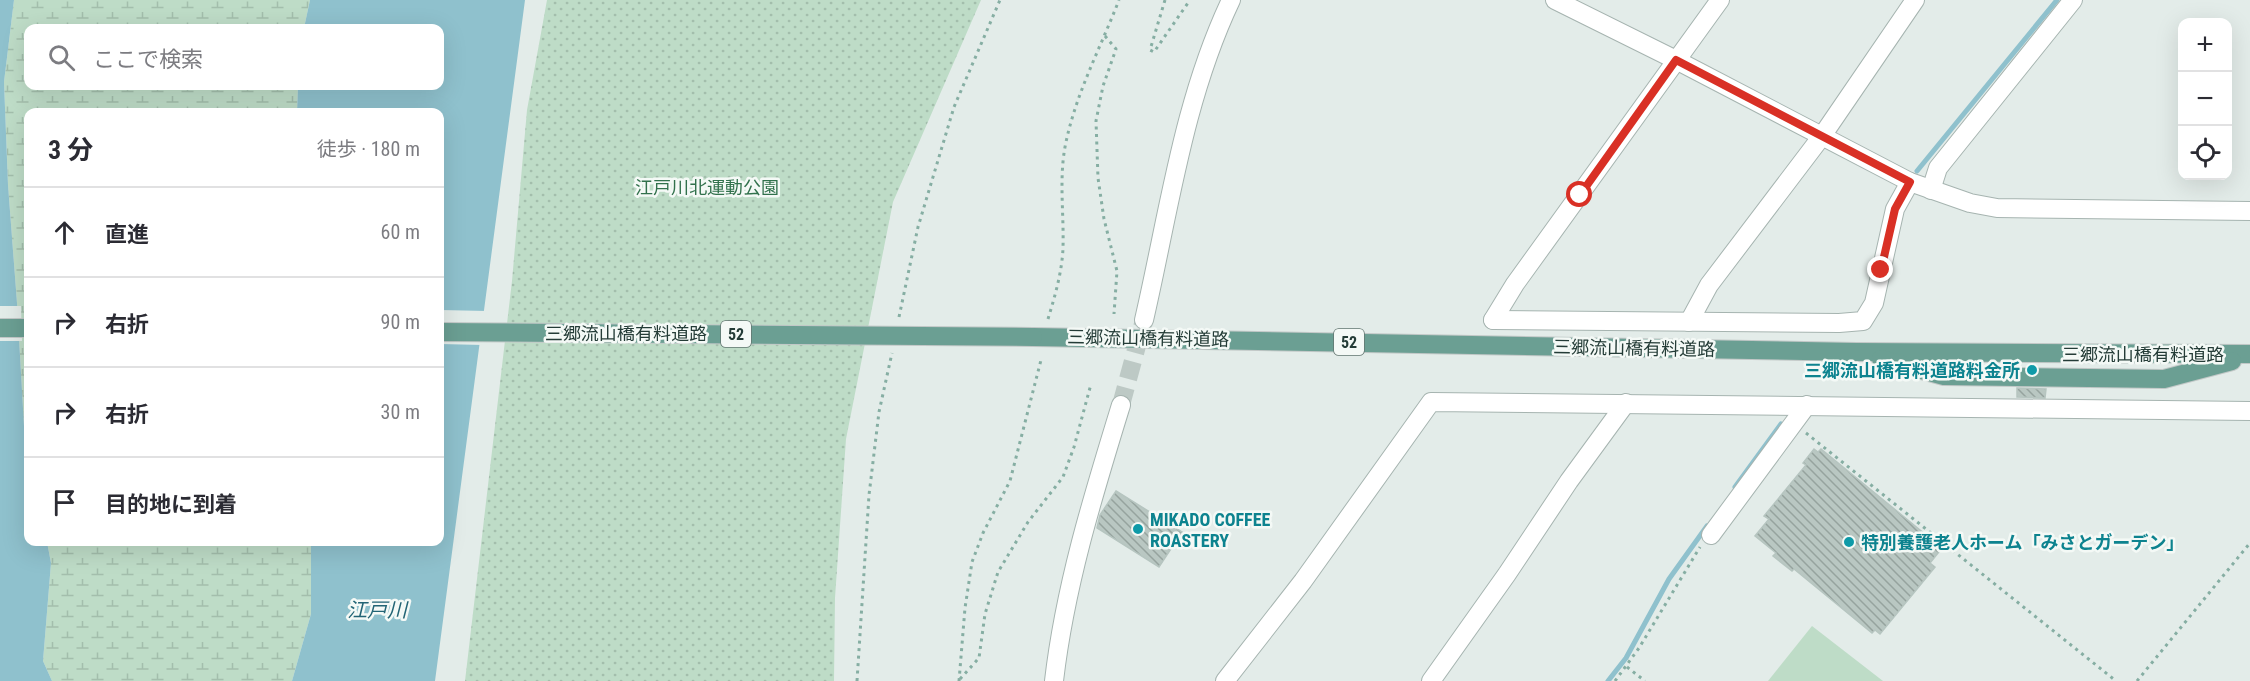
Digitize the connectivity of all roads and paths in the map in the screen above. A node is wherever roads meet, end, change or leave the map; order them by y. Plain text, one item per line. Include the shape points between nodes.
1 (1119, 0) edge
2 (1165, 0) edge
3 (1190, 0) edge
4 (1231, 0) edge
5 (1555, 0) edge
6 (1720, 0) edge
7 (1915, 0) edge
8 (2073, 0) edge
9 (1105, 36) junction
10 (1676, 60) junction
11 (1822, 136) junction
12 (1910, 182) junction
13 (1930, 190) junction
14 (2250, 211) edge
15 (1050, 313) dead end
16 (1114, 314) dead end
17 (1144, 320) tunnel mouth
18 (1689, 322) junction
19 (0, 328) edge
20 (24, 328) edge
21 (444, 332) edge
22 (1856, 352) junction
23 (2250, 355) edge
24 (1041, 360) dead end
25 (1091, 384) dead end
26 (1626, 403) junction
27 (1121, 405) tunnel mouth
28 (1807, 405) junction
29 (2250, 411) edge
30 (1793, 423) junction
31 (1711, 535) joint
32 (2250, 543) edge
33 (1627, 667) junction
34 (959, 681) edge
35 (1054, 681) edge
36 (1225, 681) edge
37 (1431, 681) edge
38 (1615, 681) edge
39 (1646, 681) edge
40 (2116, 681) edge
41 (2136, 681) edge

1 - 9 path
2 - 3 path via 1150,50 1154,52
4 - 17 street via 1209,50 1184,130
5 - 10 street
6 - 10 street
7 - 11 street
8 - 13 street via 1938,168
9 - 15 path via 1077,100 1065,148 1063,249
9 - 16 path via 1116,49 1103,86 1096,132 1104,219 1117,271
10 - 11 street
10 - 18 street via 1493,320
11 - 12 street
11 - 18 street via 1709,285
12 - 13 street
12 - 18 street via 1895,209 1874,303 1863,321
13 - 14 street via 1997,208
19 - 20 main road
21 - 22 main road, 三郷流山橋有料道路 / 52, bridge via 1166,338
22 - 23 main road, 三郷流山橋有料道路 / 52
22 - 23 main road, 三郷流山橋有料道路 / 52 via 1944,376 2164,379
24 - 34 path via 1010,481 972,562
25 - 34 path via 1063,477 1028,522 998,572 985,614 979,658
26 - 28 street
26 - 36 street via 1431,402 1303,581
26 - 37 street
27 - 35 street via 1074,566
28 - 29 street
28 - 30 street
30 - 31 street
30 - 40 path
31 - 33 path via 1691,560
32 - 41 path
33 - 38 path
33 - 39 path

